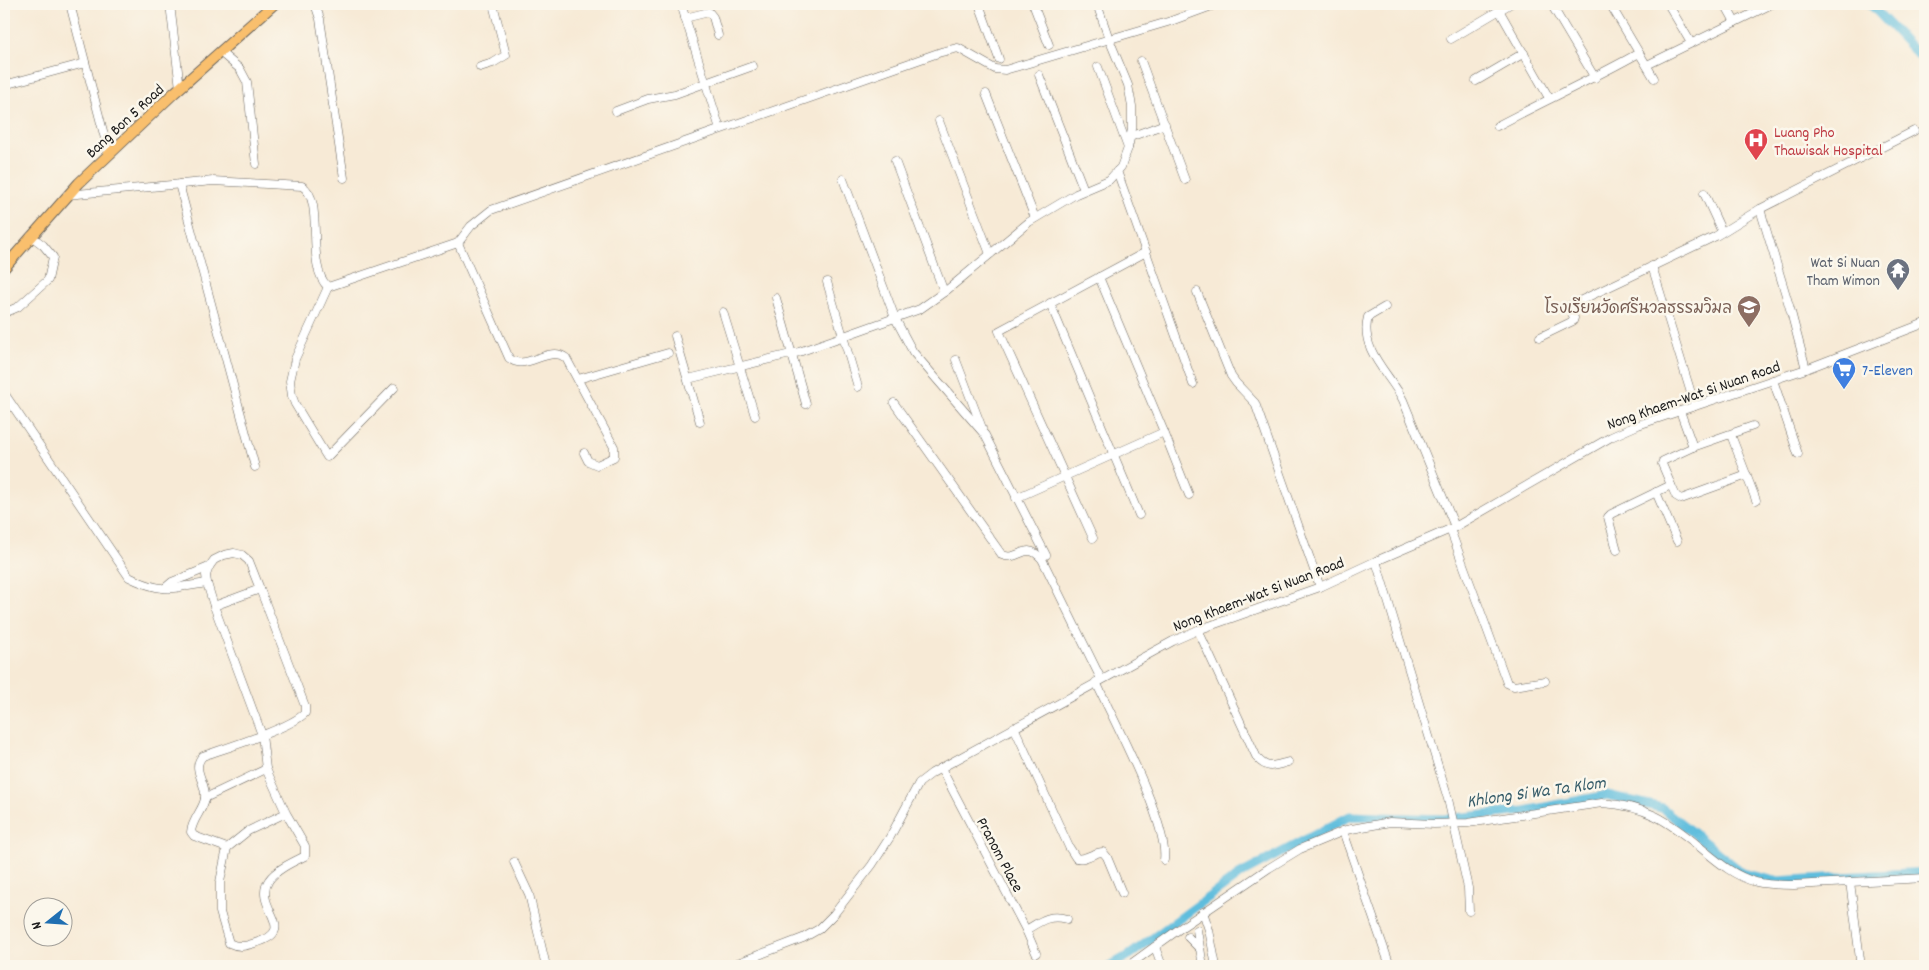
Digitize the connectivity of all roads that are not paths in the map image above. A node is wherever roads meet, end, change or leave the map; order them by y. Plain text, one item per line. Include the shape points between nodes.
1 (70, 4) edge
2 (170, 4) edge
3 (274, 4) edge
4 (315, 4) edge
5 (493, 4) edge
6 (681, 4) edge
7 (979, 4) edge
8 (1033, 4) edge
9 (1098, 4) edge
10 (1217, 4) edge
11 (1510, 4) edge
12 (1551, 4) edge
13 (1610, 4) edge
14 (1668, 4) edge
15 (1725, 4) edge
16 (1772, 4) edge
17 (1499, 10) junction
18 (684, 18) junction
19 (1735, 22) junction
20 (718, 36) dead end
21 (1451, 39) dead end
22 (1109, 40) junction
23 (1691, 43) junction
24 (1048, 44) dead end
25 (220, 52) junction
26 (1524, 53) junction
27 (1639, 53) junction
28 (999, 59) dead end
29 (1141, 61) dead end
30 (85, 63) junction
31 (1646, 65) junction
32 (753, 66) dead end
33 (480, 67) dead end
34 (1098, 67) dead end
35 (1039, 75) dead end
36 (1595, 78) junction
37 (1654, 78) dead end
38 (1476, 81) dead end
39 (704, 83) junction
40 (4, 85) edge
41 (180, 88) junction
42 (986, 94) dead end
43 (1549, 98) junction
44 (616, 110) dead end
45 (939, 121) dead end
46 (1165, 124) junction
47 (1497, 126) dead end
48 (720, 129) junction
49 (1914, 130) dead end
50 (1130, 136) junction
51 (1128, 148) junction
52 (108, 154) junction
53 (895, 161) dead end
54 (256, 164) dead end
55 (1117, 171) junction
56 (344, 178) dead end
57 (843, 180) dead end
58 (1185, 180) dead end
59 (179, 184) junction
60 (1084, 190) junction
61 (1704, 193) dead end
62 (68, 195) junction
63 (1760, 209) junction
64 (1035, 218) junction
65 (1722, 232) junction
66 (31, 236) junction
67 (454, 244) junction
68 (1146, 252) junction
69 (990, 254) junction
70 (1652, 266) junction
71 (4, 268) edge
72 (1099, 277) junction
73 (827, 282) dead end
74 (328, 287) junction
75 (944, 292) junction
76 (1197, 292) dead end
77 (776, 298) dead end
78 (1050, 303) junction
79 (1385, 307) dead end
80 (723, 312) dead end
81 (4, 313) edge
82 (895, 318) junction
83 (1925, 323) edge
84 (675, 336) dead end
85 (843, 336) junction
86 (1540, 337) dead end
87 (668, 354) dead end
88 (792, 354) junction
89 (956, 360) dead end
90 (740, 366) junction
91 (1806, 369) junction
92 (578, 379) junction
93 (688, 379) junction
94 (1773, 380) junction
95 (1193, 384) dead end
96 (858, 387) dead end
97 (394, 388) dead end
98 (4, 393) edge
99 (894, 403) dead end
100 (806, 404) dead end
101 (1695, 406) junction
102 (1680, 411) junction
103 (755, 416) dead end
104 (700, 422) dead end
105 (1753, 426) dead end
106 (1164, 432) junction
107 (985, 435) junction
108 (1731, 435) junction
109 (1693, 447) junction
110 (584, 453) dead end
111 (1114, 454) junction
112 (1798, 454) dead end
113 (255, 467) dead end
114 (1747, 475) junction
115 (1065, 477) junction
116 (1671, 485) junction
117 (1656, 492) junction
118 (1189, 495) dead end
119 (1016, 498) junction
120 (1756, 500) dead end
121 (1139, 515) dead end
122 (1452, 528) junction
123 (1093, 538) dead end
124 (1677, 541) dead end
125 (1617, 550) dead end
126 (1046, 554) dead end
127 (1376, 561) junction
128 (208, 567) junction
129 (207, 583) junction
130 (1320, 587) junction
131 (165, 588) junction
132 (260, 589) junction
133 (214, 606) junction
134 (1198, 630) junction
135 (1098, 681) junction
136 (1545, 681) dead end
137 (1014, 728) junction
138 (262, 735) junction
139 (1288, 762) dead end
140 (940, 768) junction
141 (266, 769) junction
142 (205, 798) junction
143 (286, 812) junction
144 (1454, 824) junction
145 (1343, 831) junction
146 (227, 848) junction
147 (1164, 860) dead end
148 (514, 862) dead end
149 (1925, 878) edge
150 (1850, 882) junction
151 (1122, 893) dead end
152 (1469, 911) dead end
153 (1203, 912) junction
154 (1067, 918) dead end
155 (1195, 926) junction
156 (1026, 930) junction
157 (1185, 932) junction
158 (1155, 947) junction
159 (1199, 948) junction
160 (1036, 953) dead end
161 (1129, 965) edge
162 (546, 966) edge
163 (730, 966) edge
164 (1162, 966) edge
165 (1203, 966) edge
166 (1216, 966) edge
167 (1390, 966) edge
168 (1859, 966) edge

1 - 30 street
2 - 41 street
3 - 25 main road, Bang Bon 5 Road
4 - 56 street
5 - 33 street via 506,54 493,64
6 - 18 street
7 - 28 street
8 - 24 street
9 - 22 street
10 - 22 street
11 - 17 street
12 - 36 street
13 - 27 street
14 - 23 street
15 - 19 street
16 - 19 street
17 - 21 street
17 - 26 street
18 - 20 street via 709,12
18 - 39 street
19 - 23 street
22 - 48 street via 1005,70 958,48 949,49
22 - 50 street via 1128,85 1132,106
23 - 31 street
25 - 41 main road, Bang Bon 5 Road
25 - 54 street via 240,69 247,82
26 - 38 street
26 - 43 street
27 - 31 street
27 - 36 street
29 - 46 street
30 - 40 street
30 - 52 street
31 - 37 street
32 - 39 street
34 - 51 street
35 - 60 street
36 - 43 street
39 - 44 street
39 - 48 street
41 - 52 main road, Bang Bon 5 Road
42 - 64 street
43 - 47 street
45 - 69 street
46 - 50 street
46 - 58 street
48 - 67 street via 491,210
49 - 63 street
50 - 51 street
51 - 55 street
52 - 62 main road, Bang Bon 5 Road
53 - 75 street
55 - 60 street via 1108,180
55 - 68 street
57 - 82 street
59 - 62 street
59 - 74 street via 234,181 307,189 313,201 319,271
59 - 113 street
60 - 64 street
61 - 65 street
62 - 66 main road, Bang Bon 5 Road
63 - 65 street
63 - 91 street
64 - 69 street
65 - 70 street
66 - 71 main road, Bang Bon 5 Road
66 - 81 street via 53,257 48,280 18,307
67 - 74 street
67 - 92 street via 509,358 521,364 554,353 561,354
68 - 72 street
68 - 95 street
69 - 75 street
70 - 86 street via 1571,305 1573,321
70 - 101 street
72 - 78 street
72 - 106 street
73 - 85 street
74 - 97 street via 295,359 290,381 295,404 327,457
75 - 82 street via 920,309
76 - 130 street via 1231,376 1255,403
77 - 88 street
78 - 111 street
78 - 115 street via 999,331
79 - 122 street via 1368,317 1369,343 1382,371 1399,391
80 - 90 street
82 - 85 street
82 - 107 street via 913,352
83 - 91 street, Nong Khaem-Wat Si Nuan Road
84 - 93 street
85 - 88 street
85 - 96 street
87 - 92 street
88 - 90 street
88 - 100 street
89 - 107 street
90 - 93 street
90 - 103 street
91 - 94 street, Nong Khaem-Wat Si Nuan Road
92 - 110 street via 615,453 614,457 597,465 588,461
93 - 104 street
94 - 101 street, Nong Khaem-Wat Si Nuan Road
94 - 112 street
98 - 131 street via 129,576 148,586
99 - 135 street via 1002,555 1007,557 1029,550 1042,559
101 - 102 street, Nong Khaem-Wat Si Nuan Road
102 - 109 street
102 - 122 street, Nong Khaem-Wat Si Nuan Road via 1611,436
105 - 108 street
106 - 111 street
106 - 118 street
107 - 119 street
108 - 109 street
108 - 114 street
109 - 116 street via 1663,461
111 - 115 street
111 - 121 street
114 - 116 street via 1681,499
114 - 120 street
115 - 119 street
115 - 123 street
116 - 117 street
117 - 124 street
117 - 125 street via 1608,517
119 - 126 street
122 - 127 street, Nong Khaem-Wat Si Nuan Road
122 - 136 street via 1507,683 1514,686
127 - 130 street, Nong Khaem-Wat Si Nuan Road
127 - 144 street
128 - 129 street
128 - 131 street
128 - 132 street via 224,555 242,555 249,561
129 - 131 street via 174,590
129 - 133 street
130 - 134 street, Nong Khaem-Wat Si Nuan Road
132 - 133 street
132 - 138 street via 305,706 305,713 300,718
133 - 138 street
134 - 135 street, Nong Khaem-Wat Si Nuan Road
134 - 139 street via 1257,758 1270,767
135 - 137 street, Nong Khaem-Wat Si Nuan Road
135 - 147 street via 1157,819 1165,848
137 - 140 street, Nong Khaem-Wat Si Nuan Road
137 - 151 street via 1076,858 1084,859 1103,852
138 - 141 street
138 - 142 street via 199,760
140 - 156 street, Pranom Place
140 - 163 street, Nong Khaem-Wat Si Nuan Road via 919,783 872,866 819,929
141 - 142 street
141 - 143 street
142 - 146 street via 191,832
143 - 146 street via 248,831
143 - 146 street via 306,852 269,881 266,898 276,929 268,940 237,947 229,943 220,912 220,882
144 - 145 street via 1390,822
144 - 150 street via 1602,803 1626,805 1656,816 1731,872 1756,882 1775,885
144 - 152 street via 1469,896
145 - 153 street via 1300,849
145 - 167 street
148 - 162 street via 529,894
149 - 150 street
150 - 168 street
153 - 155 street
153 - 166 street
154 - 156 street via 1048,917
155 - 157 street
155 - 159 street
156 - 160 street, Pranom Place
157 - 158 street
157 - 159 street
158 - 161 street
158 - 164 street
159 - 165 street

